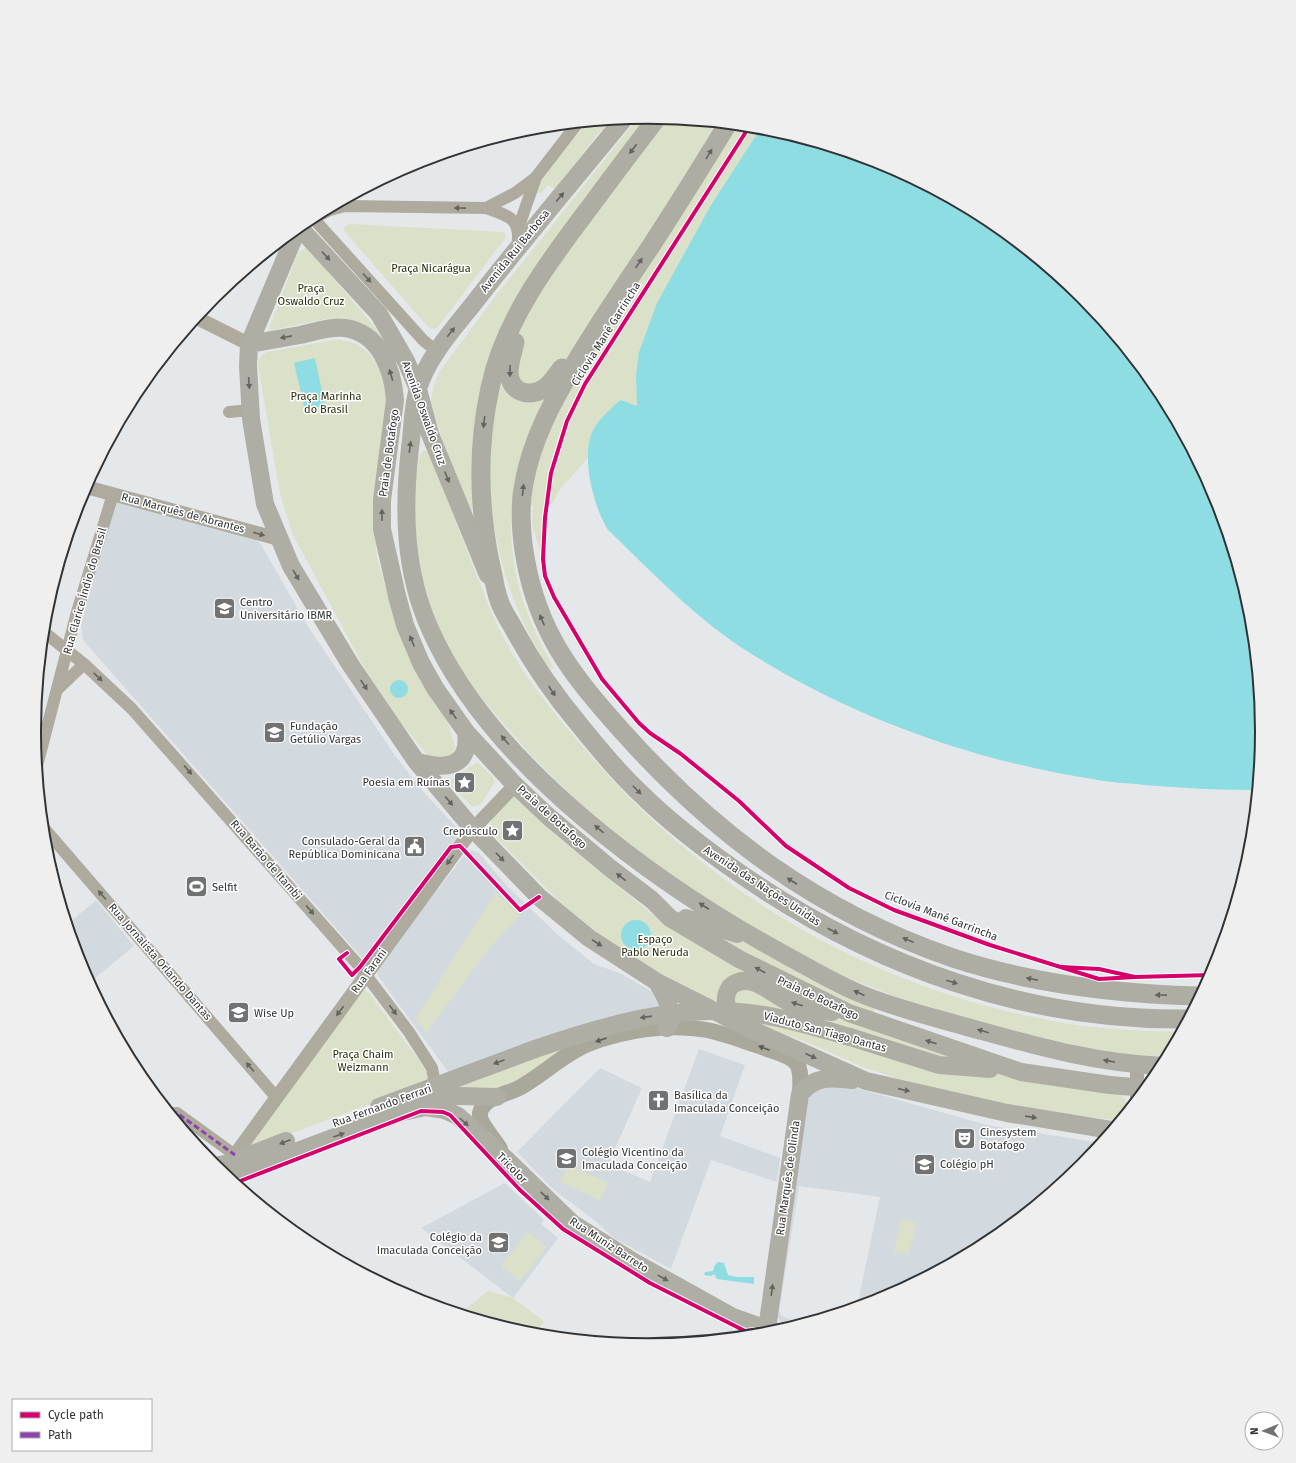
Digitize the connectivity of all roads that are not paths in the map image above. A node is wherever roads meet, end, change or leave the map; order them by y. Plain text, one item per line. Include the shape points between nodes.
1 (652, 124) edge
2 (618, 125) edge
3 (573, 130) edge
4 (724, 130) edge
5 (536, 177) junction
6 (506, 198) junction
7 (344, 206) edge
8 (486, 208) junction
9 (317, 223) edge
10 (516, 225) junction
11 (303, 233) edge
12 (293, 239) edge
13 (517, 248) junction
14 (545, 268) junction
15 (602, 318) junction
16 (202, 320) edge
17 (249, 344) junction
18 (437, 352) junction
19 (418, 389) junction
20 (251, 410) junction
21 (229, 412) dead end
22 (395, 414) junction
23 (92, 489) edge
24 (113, 494) junction
25 (279, 540) junction
26 (408, 556) junction
27 (499, 602) junction
28 (429, 627) junction
29 (49, 636) edge
30 (68, 652) junction
31 (84, 664) junction
32 (435, 688) junction
33 (57, 690) junction
34 (466, 732) junction
35 (41, 749) edge
36 (416, 761) junction
37 (515, 785) junction
38 (473, 829) junction
39 (50, 836) edge
40 (652, 900) junction
41 (748, 935) junction
42 (367, 975) junction
43 (657, 982) junction
44 (1194, 996) edge
45 (849, 1014) junction
46 (1182, 1019) edge
47 (667, 1028) junction
48 (748, 1028) junction
49 (535, 1048) joint
50 (1137, 1065) junction
51 (1155, 1066) edge
52 (1021, 1072) junction
53 (866, 1081) junction
54 (431, 1088) junction
55 (1140, 1088) edge
56 (1137, 1091) edge
57 (800, 1094) junction
58 (414, 1095) junction
59 (276, 1097) junction
60 (497, 1097) junction
61 (176, 1113) edge
62 (1106, 1129) edge
63 (507, 1160) junction
64 (229, 1167) edge
65 (771, 1326) edge
66 (761, 1328) edge

1 -> 14 highway
13 -> 2 main road, Avenida Rui Barbosa
3 - 5 street, Avenida Rui Barbosa
15 -> 4 highway
5 - 6 street
5 - 10 street, Avenida Rui Barbosa
6 - 8 street
6 - 10 street
8 -> 7 street
8 - 10 street via 506,215
9 -> 18 street via 423,340
10 - 13 street
11 -> 19 main road, Avenida Oswaldo Cruz via 379,314 406,361
12 - 17 main road
18 -> 13 main road, Avenida Rui Barbosa
14 -> 15 highway via 511,359 510,381 519,392 531,393 544,389
14 -> 27 highway, Avenida das Nações Unidas via 504,343 491,384 484,419 480,474 481,508
44 -> 15 highway, Avenida das Nações Unidas via 1106,990 1029,978 952,957 832,905 740,844 686,798 603,711 569,668 549,635 529,582 521,529 524,484 537,434
16 - 17 street
17 -> 20 main road
22 -> 17 main road, Praia de Botafogo via 394,384 386,361 369,339 358,332 346,328 331,328
18 - 19 main road, Avenida Rui Barbosa
26 -> 19 main road, Praia de Botafogo via 406,493
19 -> 27 main road, Avenida Oswaldo Cruz via 430,434
20 - 21 street
20 - 25 main road via 264,504
22 - 26 main road via 393,490
32 -> 22 main road, Praia de Botafogo via 405,625 396,596 382,528 382,500
23 - 24 street, Rua Marquês de Abrantes
24 -> 25 street, Rua Marquês de Abrantes
24 - 30 street, Rua Clarice Índio do Brasil via 76,612
25 -> 36 main road via 316,610
26 - 28 main road, Praia de Botafogo
27 -> 46 highway, Avenida das Nações Unidas via 531,659 556,696 637,790 705,850 770,894 838,934 916,970 956,983 1040,1005 1095,1014
28 - 32 main road
41 -> 28 main road, Praia de Botafogo via 625,851 558,795 522,760 474,705
29 - 30 street, Rua Barão de Itambi
30 - 31 street, Rua Barão de Itambi
30 - 33 street, Rua Clarice Índio do Brasil
31 - 33 street, Rua Clarice Índio do Brasil
31 -> 42 street, Rua Barão de Itambi via 132,709 180,761
34 -> 32 main road, Praia de Botafogo
33 - 35 street, Rua Clarice Índio do Brasil
34 - 36 main road via 466,747 462,757 456,762 440,767
34 - 37 main road, Praia de Botafogo
36 -> 38 main road
37 - 38 street, Rua Farani
40 -> 37 main road, Praia de Botafogo via 604,864
38 -> 42 street, Rua Farani
38 -> 43 main road via 539,897 590,938
59 -> 39 street, Rua Jornalista Orlando Dantas
40 - 41 main road via 691,920 730,933
45 -> 40 main road, Praia de Botafogo via 740,959 670,918
50 -> 41 main road, Praia de Botafogo via 1066,1054 864,996 825,978
42 -> 54 street, Rua Barão de Itambi via 432,1068 434,1078
42 -> 59 street, Rua Farani
43 - 47 main road via 669,1008
43 - 48 main road
45 -> 48 main road via 794,1005 755,983 740,980 727,992 726,1005 733,1016
52 -> 45 main road, Praia de Botafogo
57 -> 47 main road via 799,1070 797,1063 791,1058 708,1031
47 -> 60 main road via 619,1034 587,1045 522,1086
48 -> 53 main road
52 -> 49 main road, Viaduto San Tiago Dantas, bridge via 939,1065 850,1037 764,1015 731,1011 643,1017 618,1022
49 -> 54 main road, Rua Fernando Ferrari
50 - 51 main road, Praia de Botafogo
50 - 55 street
52 - 56 main road, Praia de Botafogo
53 - 57 main road via 823,1078 811,1083
53 -> 62 main road via 1007,1113
54 - 58 main road, Rua Fernando Ferrari
65 -> 57 main road, Rua Marquês de Olinda
58 - 60 main road
58 -> 64 main road, Rua Fernando Ferrari
59 - 64 street, Rua Farani
60 - 63 main road, Rua Muniz Barreto via 482,1108 480,1118
61 - 64 street
64 -> 63 main road, Rua Fernando Ferrari via 287,1154 394,1115 426,1107 445,1110 458,1116
63 -> 66 main road, Rua Muniz Barreto via 572,1223 634,1262 733,1317

